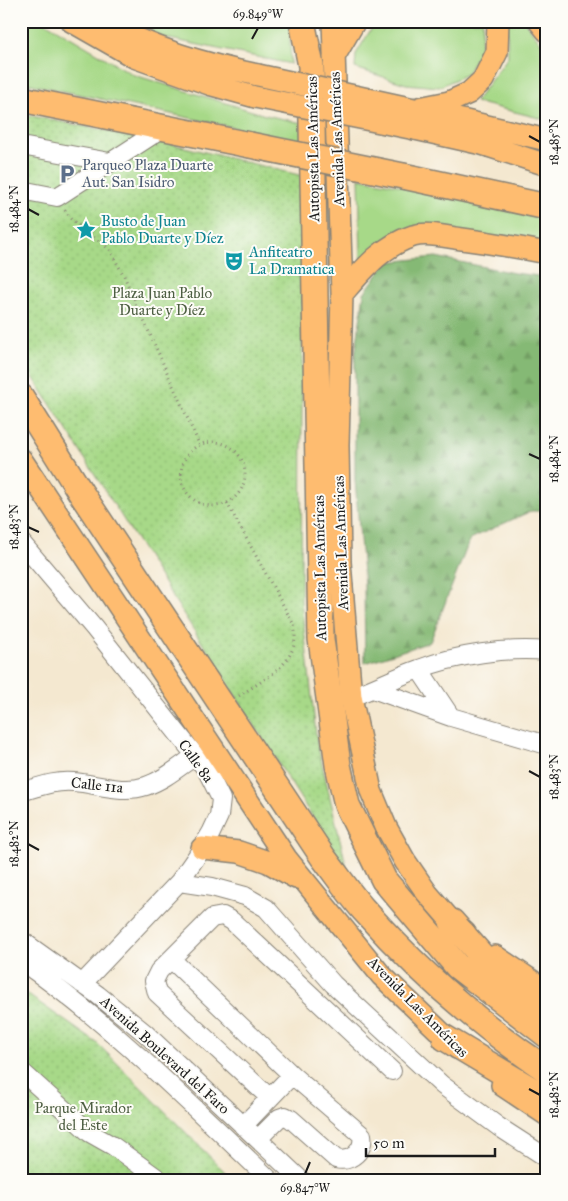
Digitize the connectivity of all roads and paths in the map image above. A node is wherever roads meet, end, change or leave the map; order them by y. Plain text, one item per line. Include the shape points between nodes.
1 (71, 21) edge
2 (103, 21) edge
3 (302, 21) edge
4 (333, 21) edge
5 (355, 21) edge
6 (498, 21) edge
7 (539, 21) edge
8 (547, 31) edge
9 (334, 57) junction
10 (21, 99) edge
11 (415, 119) junction
12 (163, 128) junction
13 (547, 140) edge
14 (21, 146) edge
15 (110, 162) junction
16 (547, 165) edge
17 (21, 190) edge
18 (57, 197) junction
19 (547, 207) edge
20 (547, 253) edge
21 (342, 294) junction
22 (21, 397) edge
23 (199, 444) junction
24 (21, 459) edge
25 (226, 503) junction
26 (21, 542) edge
27 (547, 651) edge
28 (419, 669) junction
29 (373, 689) junction
30 (351, 697) junction
31 (224, 707) junction
32 (451, 717) junction
33 (547, 745) edge
34 (195, 756) junction
35 (21, 792) edge
36 (230, 793) junction
37 (202, 848) junction
38 (179, 882) junction
39 (306, 883) junction
40 (452, 922) junction
41 (21, 940) edge
42 (171, 959) junction
43 (21, 961) edge
44 (82, 984) junction
45 (547, 991) edge
46 (547, 1009) edge
47 (547, 1035) edge
48 (445, 1038) junction
49 (547, 1070) edge
50 (392, 1071) dead end
51 (21, 1072) edge
52 (292, 1075) junction
53 (270, 1098) junction
54 (547, 1098) edge
55 (547, 1115) edge
56 (243, 1126) junction
57 (258, 1140) junction
58 (547, 1158) edge
59 (160, 1180) edge
60 (270, 1180) edge
61 (301, 1180) edge

1 - 11 main road, bridge via 134,57 212,85 255,96
2 - 11 main road, bridge via 165,51
3 - 47 highway, Autopista Las Américas via 312,66 321,639 338,765 347,805 384,880 457,966
4 - 9 main road, Avenida Las Américas
5 - 9 main road
6 - 11 main road via 497,52 484,80 469,93
7 - 8 main road
9 - 21 main road, Avenida Las Américas
10 - 12 highway
11 - 13 main road
11 - 16 main road
12 - 15 street
12 - 19 highway, bridge
14 - 15 street
15 - 18 street
17 - 18 street
18 - 23 path via 71,220 110,250
20 - 21 main road via 501,243 435,235 415,236 391,246 370,262
21 - 30 main road, Avenida Las Américas via 338,445 340,562
22 - 31 highway
23 - 25 path via 219,442 236,452 242,460 245,470 243,485 235,498
23 - 25 path via 190,450 180,468 183,488 189,496 206,506
24 - 36 main road, Avenida Las Américas
25 - 31 path via 294,625 296,636 290,656 281,666
26 - 34 street, Calle 8a
27 - 28 street via 484,652
28 - 29 street
28 - 32 street
29 - 30 street
29 - 32 street
30 - 40 main road, Avenida Las Américas via 372,791 386,827 404,861
31 - 49 highway via 323,857 362,908 439,987 516,1050
32 - 33 street
34 - 35 street, Calle 11a via 162,780 144,787 123,790 73,782 51,783
34 - 36 street, Calle 8a
36 - 37 street, Calle 8a
36 - 39 main road, Avenida Las Américas
37 - 38 street, Calle 8a
37 - 39 main road via 239,852 268,862
38 - 44 street, Calle 8a
38 - 58 street via 236,894 266,908 333,984 442,1085
39 - 48 main road, Avenida Las Américas via 381,975
40 - 45 main road, Avenida Las Américas
40 - 46 highway via 488,962
41 - 44 street, Avenida Boulevard del Faro
42 - 50 street via 212,918 224,916
42 - 52 street
42 - 53 street via 154,980 157,994
43 - 60 street, Avenida Boulevard del Faro via 58,988 167,1081
44 - 56 street, Avenida Boulevard del Faro via 145,1033
48 - 54 highway
48 - 55 main road, Avenida Las Américas via 501,1084
51 - 59 street via 90,1132
52 - 53 street
52 - 57 street via 362,1134 362,1147 352,1158 336,1159 285,1116
53 - 56 street
56 - 57 street, Avenida Boulevard del Faro
57 - 61 street, Avenida Boulevard del Faro

